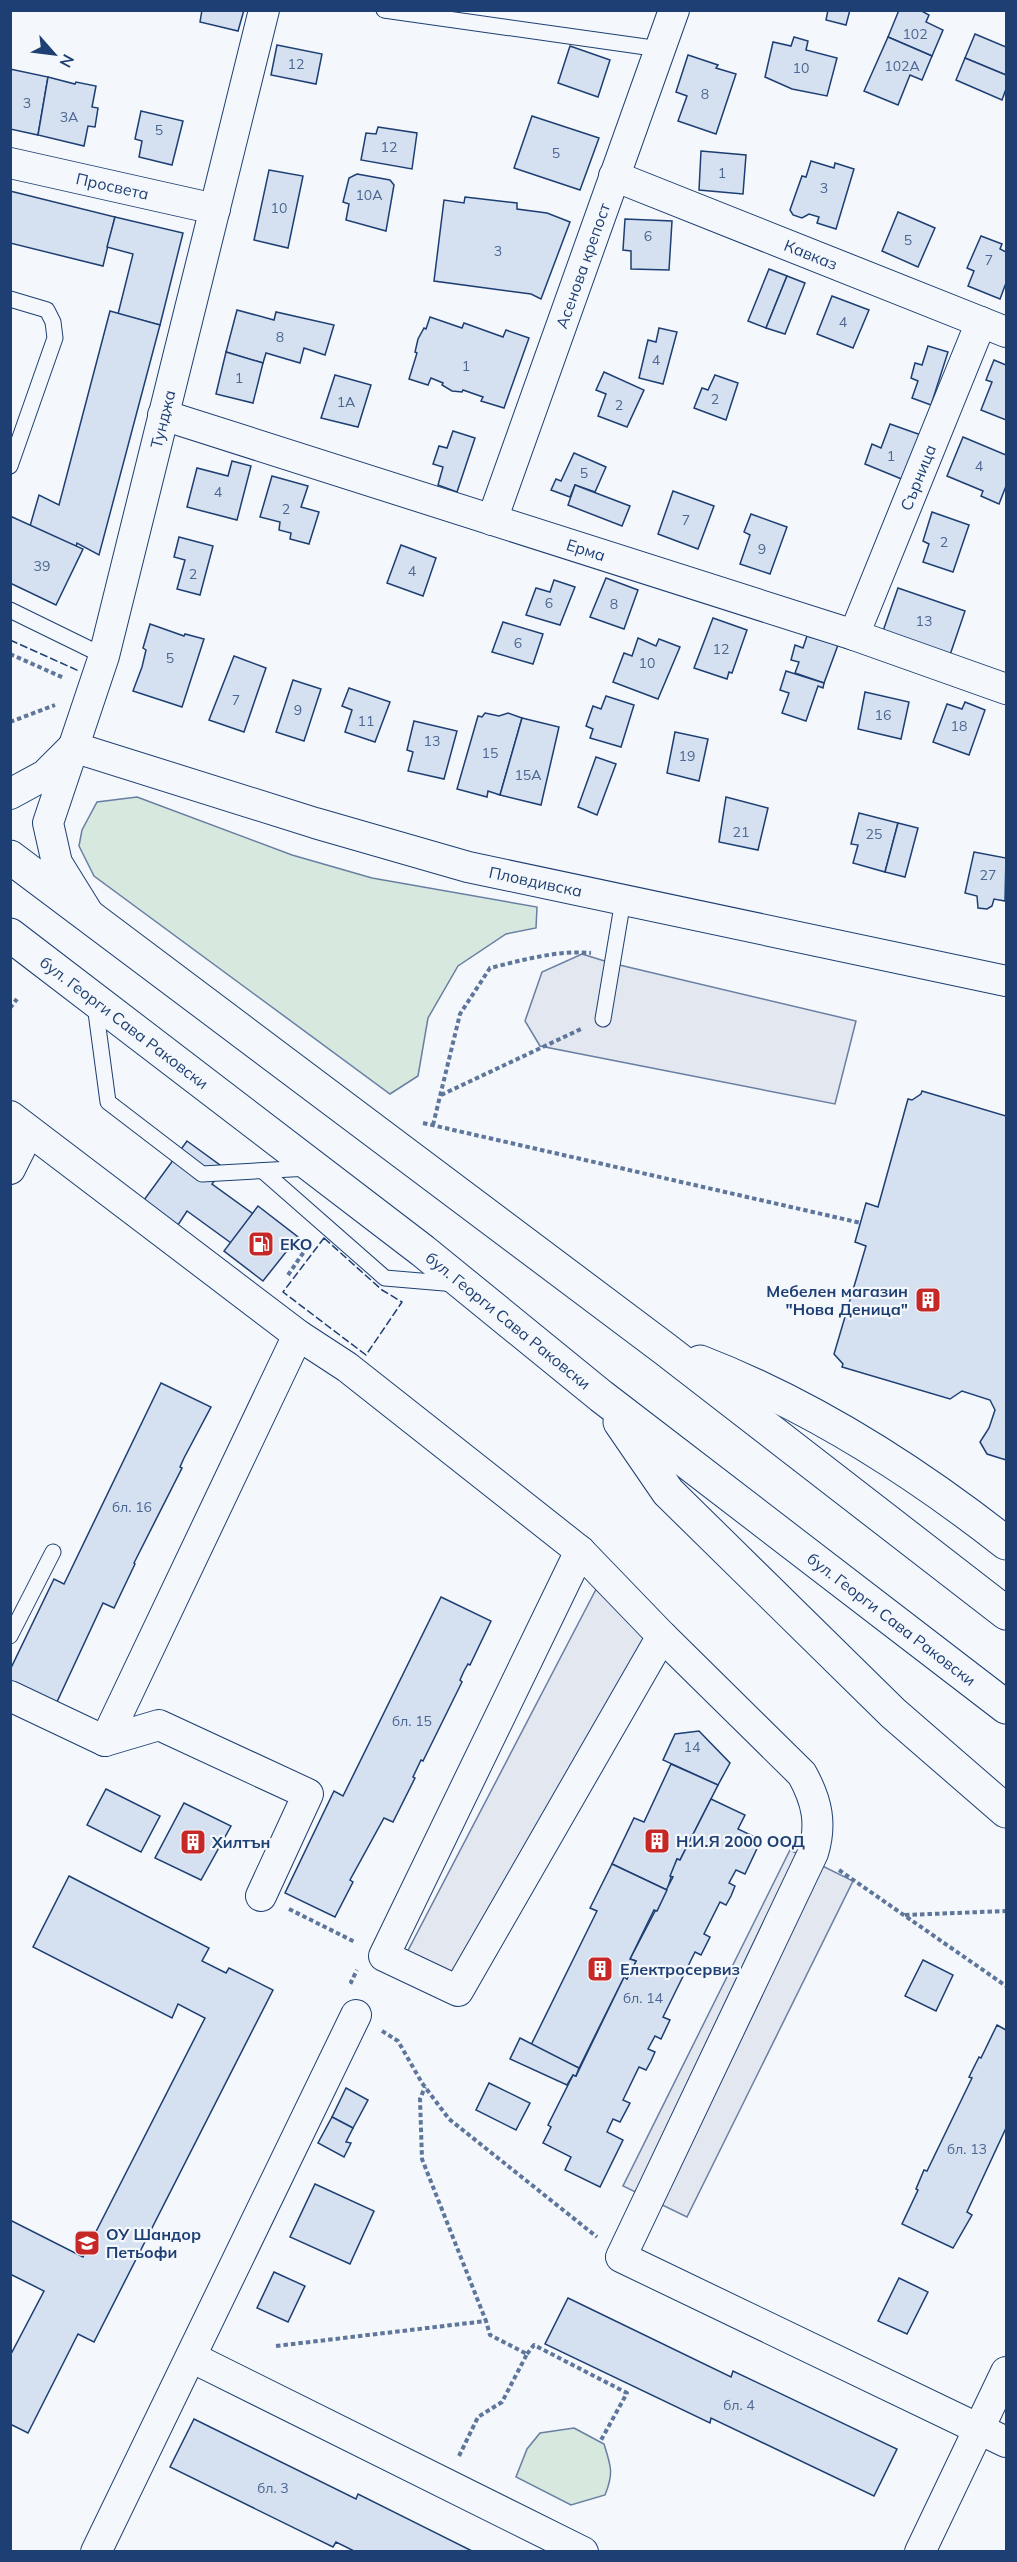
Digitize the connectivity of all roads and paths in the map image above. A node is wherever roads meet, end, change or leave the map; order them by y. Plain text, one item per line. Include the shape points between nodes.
1 (264, 10) edge
2 (384, 10) edge
3 (674, 10) edge
4 (660, 49) junction
5 (10, 163) edge
6 (614, 176) junction
7 (215, 209) junction
8 (10, 299) edge
9 (994, 327) edge
10 (163, 415) junction
11 (10, 466) edge
12 (492, 520) junction
13 (10, 610) edge
14 (854, 635) junction
15 (10, 654) edge
16 (104, 656) junction
17 (1006, 689) edge
18 (92, 690) junction
19 (10, 723) edge
20 (73, 747) junction
21 (10, 794) edge
22 (10, 857) edge
23 (622, 900) junction
24 (88, 913) junction
25 (10, 935) edge
26 (613, 955) junction
27 (1006, 981) edge
28 (17, 999) dead end
29 (95, 999) junction
30 (10, 1008) edge
31 (603, 1019) joint
32 (440, 1095) junction
33 (421, 1122) dead end
34 (20, 1123) edge
35 (433, 1125) junction
36 (314, 1168) junction
37 (10, 1169) edge
38 (263, 1171) junction
39 (861, 1223) dead end
40 (323, 1226) junction
41 (288, 1275) dead end
42 (464, 1284) junction
43 (298, 1335) junction
44 (665, 1348) junction
45 (601, 1396) junction
46 (1006, 1543) edge
47 (580, 1551) junction
48 (53, 1552) dead end
49 (1006, 1613) edge
50 (10, 1636) edge
51 (662, 1636) junction
52 (10, 1696) edge
53 (1006, 1707) edge
54 (105, 1741) junction
55 (1006, 1810) edge
56 (813, 1853) junction
57 (261, 1896) joint
58 (1006, 1911) edge
59 (904, 1915) junction
60 (384, 1956) junction
61 (1006, 1986) edge
62 (356, 2015) joint
63 (425, 2087) junction
64 (621, 2257) junction
65 (486, 2321) junction
66 (276, 2346) dead end
67 (527, 2354) junction
68 (191, 2357) junction
69 (1006, 2372) edge
70 (979, 2429) junction
71 (600, 2442) dead end
72 (1006, 2442) edge
73 (445, 2483) junction
74 (96, 2552) edge
75 (583, 2552) edge
76 (920, 2552) edge

1 - 7 street, Тунджа
2 - 4 lane
3 - 4 street, Асенова крепост
4 - 6 street, Асенова крепост
5 - 7 street, Просвета
6 - 9 street, Кавказ
6 - 12 street, Асенова крепост
7 - 10 street, Тунджа
8 - 11 lane via 47,310 55,338
9 - 14 street, Сърница
10 - 12 street, Ерма
10 - 16 street, Тунджа
12 - 14 street, Ерма
13 - 16 lane
14 - 17 street, Ерма
15 - 18 path
16 - 18 street, Тунджа
18 - 19 path
18 - 20 street, Тунджа
20 - 21 street, Тунджа via 45,775
20 - 23 street, Пловдивска via 468,867
20 - 24 street via 48,823 57,862
22 - 24 main road
23 - 26 lane
23 - 27 street, Пловдивска
24 - 44 main road
25 - 29 main road, бул. Георги Сава Раковски
26 - 31 lane
26 - 32 path via 572,952 490,968 460,1014
28 - 30 path
29 - 36 main road, бул. Георги Сава Раковски
29 - 38 lane via 108,1102 202,1174
31 - 32 path
32 - 35 path
33 - 35 path
34 - 37 street
34 - 43 street
35 - 39 path
36 - 38 lane
36 - 42 main road, бул. Георги Сава Раковски
38 - 40 lane
40 - 41 path
40 - 42 lane via 384,1278
42 - 45 main road, бул. Георги Сава Раковски
43 - 47 street via 347,1367
43 - 54 street
44 - 46 main road via 746,1380 890,1458
44 - 49 main road
45 - 53 main road, бул. Георги Сава Раковски
45 - 55 main road via 668,1492 893,1713
47 - 51 street
47 - 60 street
48 - 50 lane
51 - 56 street via 802,1774 819,1819
51 - 60 street via 458,1991
52 - 54 street
54 - 57 street via 159,1725 308,1794
56 - 59 path
56 - 64 street
57 - 60 path
58 - 59 path
59 - 61 path
62 - 63 path via 398,2042
62 - 68 street
63 - 64 path via 449,2119
63 - 65 path via 420,2099 422,2159
64 - 70 street
65 - 66 path
65 - 67 path via 490,2335
67 - 71 path via 534,2345 627,2392
67 - 73 path via 502,2402 478,2417
68 - 73 street
68 - 74 street
69 - 70 street
70 - 72 street
70 - 76 street
73 - 75 street

